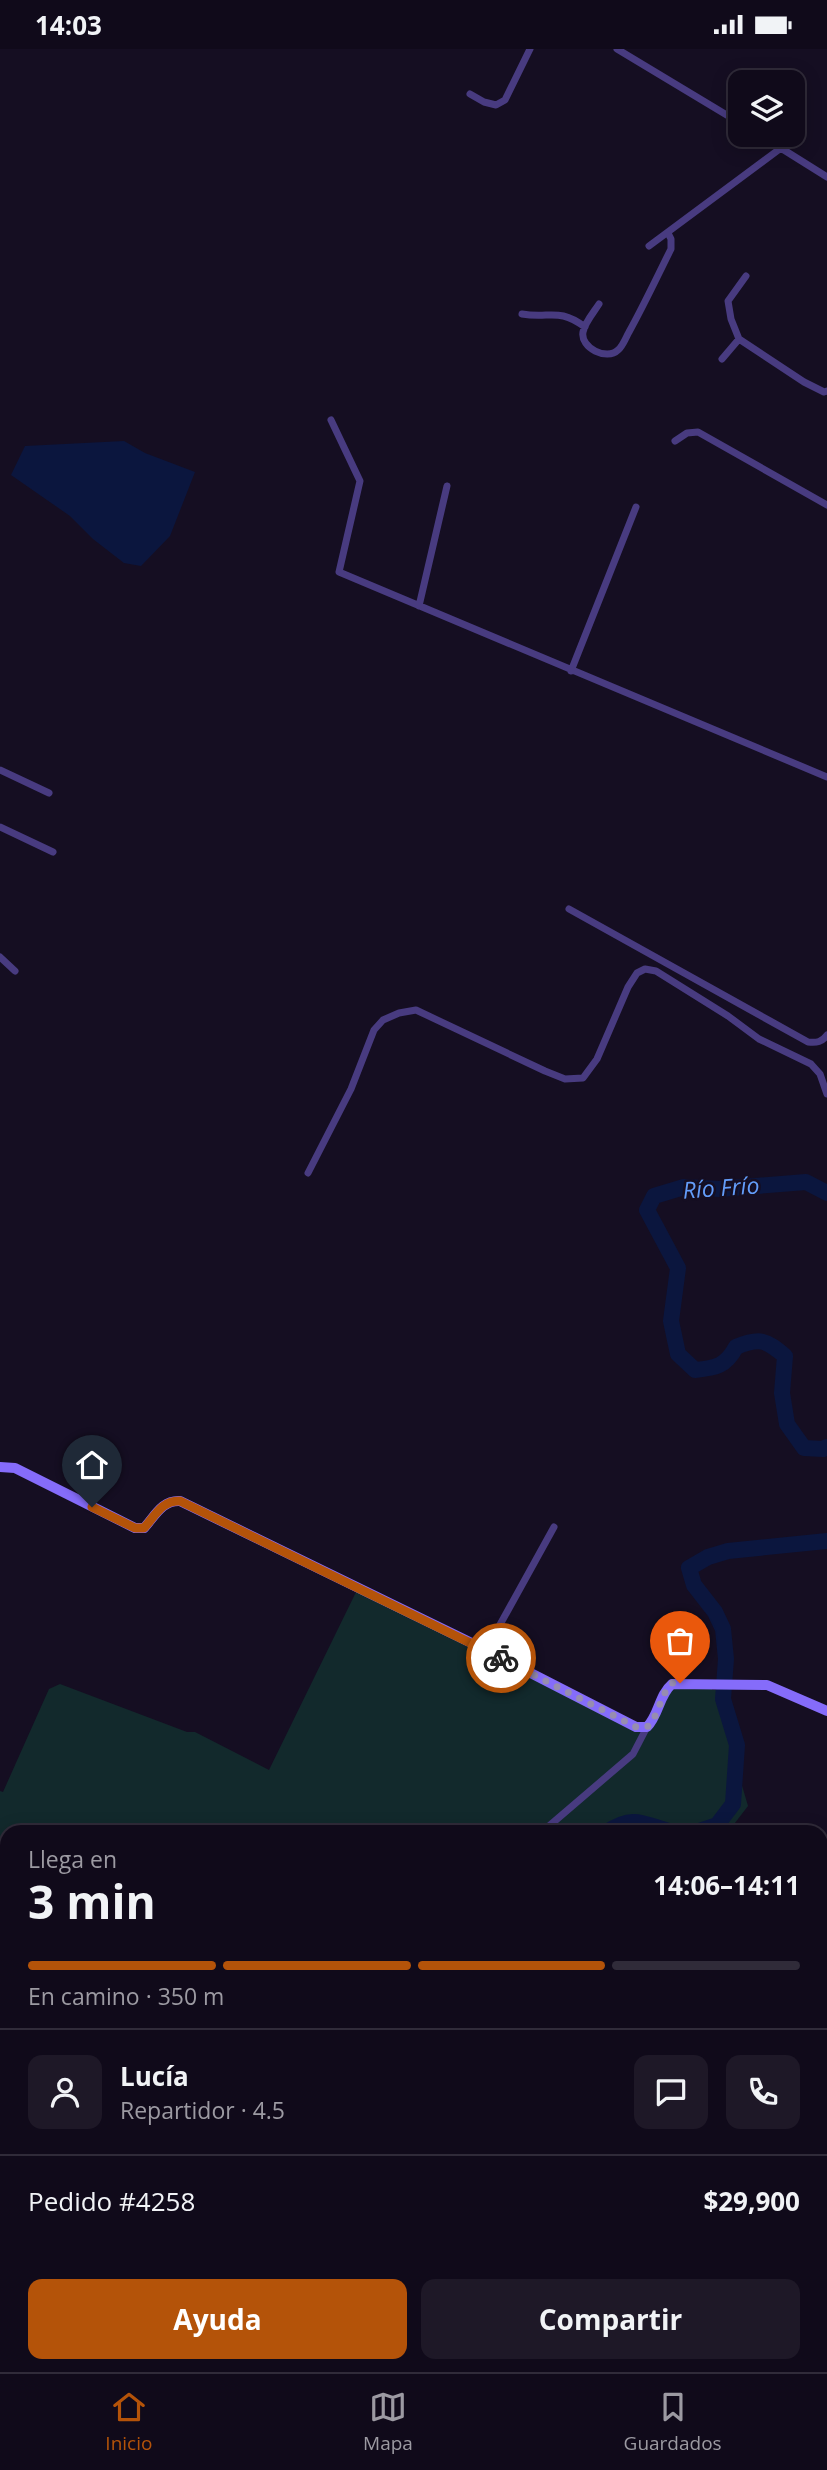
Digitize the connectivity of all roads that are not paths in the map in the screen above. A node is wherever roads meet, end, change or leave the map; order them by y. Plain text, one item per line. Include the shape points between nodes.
1 (530, 49) edge
2 (617, 49) edge
3 (470, 94) dead end
4 (728, 116) edge
5 (781, 148) joint
6 (827, 177) edge
7 (668, 233) junction
8 (649, 246) dead end
9 (746, 276) dead end
10 (599, 304) dead end
11 (522, 314) dead end
12 (585, 327) junction
13 (739, 339) junction
14 (722, 359) dead end
15 (827, 391) edge
16 (331, 420) dead end
17 (675, 441) dead end
18 (447, 486) dead end
19 (827, 505) edge
20 (636, 507) dead end
21 (419, 606) junction
22 (571, 671) junction
23 (0, 770) edge
24 (827, 777) edge
25 (49, 793) dead end
26 (0, 827) edge
27 (53, 852) dead end
28 (569, 909) dead end
29 (0, 957) edge
30 (15, 971) dead end
31 (827, 1035) edge
32 (827, 1094) edge
33 (308, 1173) dead end
34 (0, 1467) edge
35 (554, 1527) dead end
36 (486, 1650) junction
37 (827, 1711) edge
38 (647, 1727) junction
39 (550, 1825) edge

1 - 3 street via 505,100 496,105
2 - 4 street
5 - 6 street
5 - 7 street
7 - 8 street
7 - 12 street via 671,249 619,349 596,352 586,344
9 - 13 street via 728,301
10 - 12 street
11 - 12 street via 556,313
13 - 14 street
13 - 15 street via 804,382
16 - 21 street via 360,481 340,572
17 - 19 street via 698,432
18 - 21 street
20 - 22 street
21 - 22 street
22 - 24 street
23 - 25 street
26 - 27 street
28 - 31 street via 808,1042 823,1041
29 - 30 street
32 - 33 street via 811,1064 759,1039 656,971 645,969 628,988 597,1059 583,1078 555,1075 416,1010 383,1020 374,1030 351,1089
34 - 36 street via 15,1468 135,1528 144,1528 170,1500 180,1501
35 - 36 street
36 - 38 street via 636,1727
37 - 38 street via 767,1685 672,1683
38 - 39 street via 633,1753

